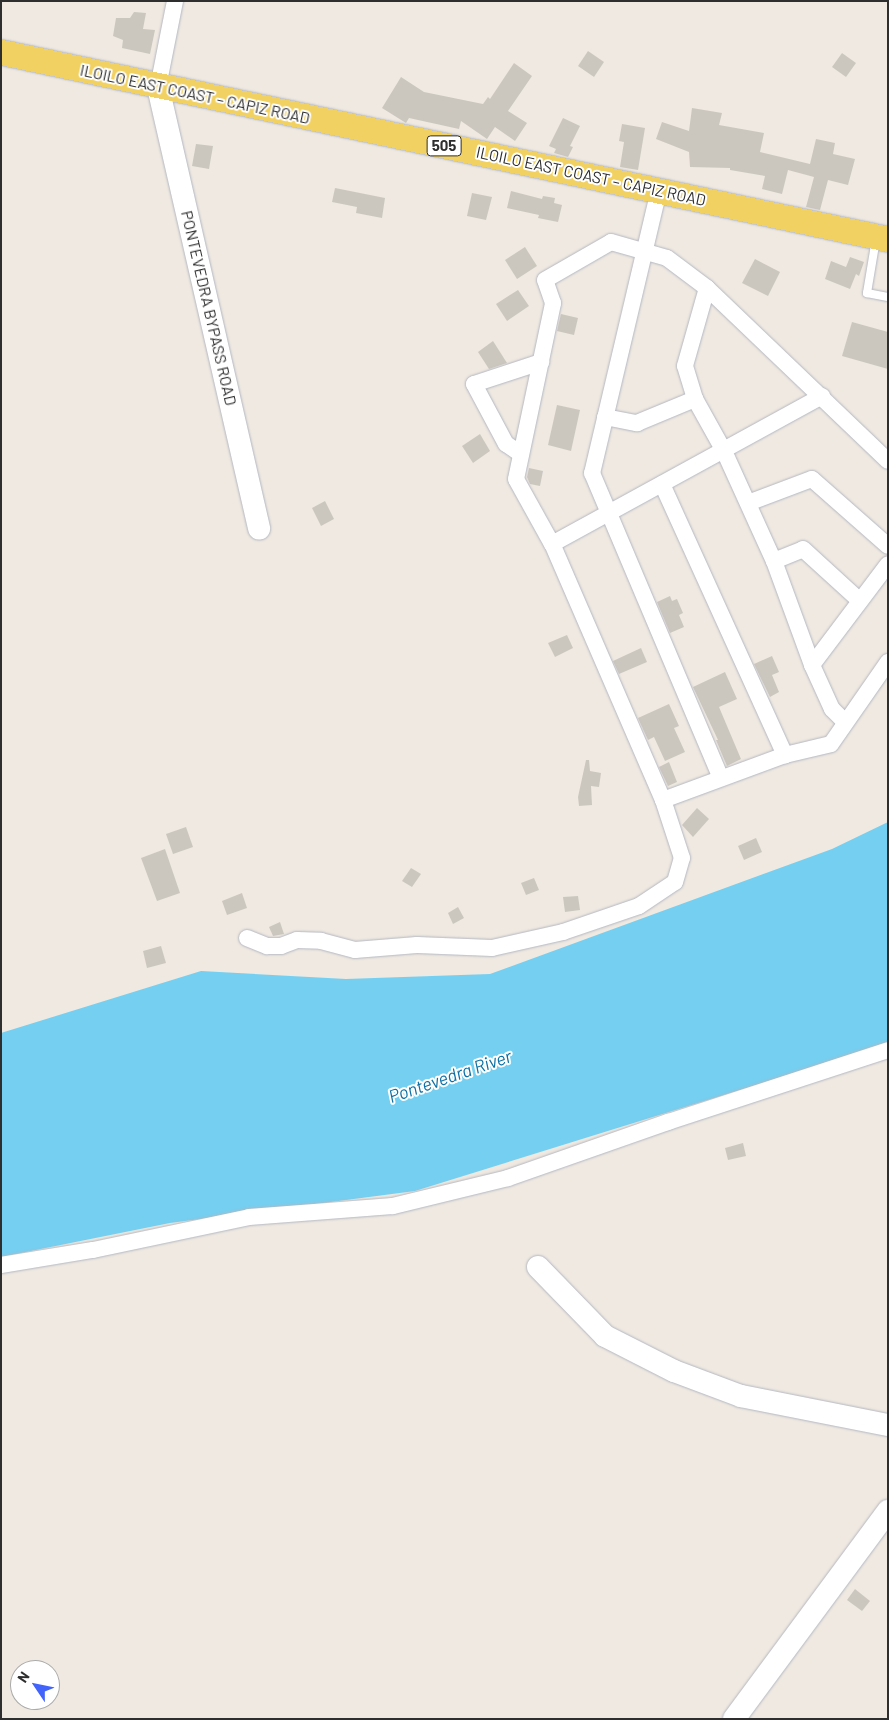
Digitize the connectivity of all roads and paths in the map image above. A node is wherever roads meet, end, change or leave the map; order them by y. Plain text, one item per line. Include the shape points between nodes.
1 (175, 1) edge
2 (1, 52) edge
3 (158, 87) junction
4 (659, 190) junction
5 (882, 238) edge
6 (645, 251) junction
7 (707, 288) junction
8 (888, 297) edge
9 (541, 362) junction
10 (822, 396) junction
11 (695, 398) junction
12 (605, 417) junction
13 (724, 451) junction
14 (520, 454) junction
15 (888, 461) edge
16 (662, 484) junction
17 (748, 504) junction
18 (609, 512) junction
19 (260, 529) dead end
20 (552, 544) junction
21 (888, 546) edge
22 (774, 562) junction
23 (888, 564) edge
24 (860, 601) junction
25 (888, 662) edge
26 (812, 665) junction
27 (844, 721) junction
28 (785, 755) junction
29 (721, 778) junction
30 (663, 800) junction
31 (247, 938) dead end
32 (888, 1050) edge
33 (1, 1265) edge
34 (538, 1267) dead end
35 (888, 1425) edge
36 (888, 1511) edge
37 (734, 1719) edge

1 - 3 street
2 - 3 main road, ILOILO EAST COAST – CAPIZ ROAD / 505
3 - 4 main road, ILOILO EAST COAST – CAPIZ ROAD / 505
3 - 19 main road, PONTEVEDRA BYPASS ROAD
4 - 5 main road, ILOILO EAST COAST – CAPIZ ROAD / 505
4 - 6 street
5 - 8 lane via 867,293
6 - 7 street via 667,258
6 - 9 street via 611,242 545,280 553,303
6 - 12 street
7 - 10 street
7 - 11 street via 685,366
9 - 14 street
9 - 14 street via 474,384 506,444
10 - 13 street
10 - 15 street
11 - 12 street via 637,423
11 - 13 street
12 - 18 street via 592,473
13 - 16 street
13 - 17 street
14 - 20 street via 516,479
16 - 18 street
16 - 28 street
17 - 21 street via 812,479
17 - 22 street
18 - 20 street
18 - 29 street
20 - 30 street
22 - 24 street via 803,549
22 - 26 street
23 - 24 street
24 - 26 street
25 - 27 street
26 - 27 street via 832,709
27 - 28 street via 831,744
28 - 29 street
29 - 30 street
30 - 31 street via 682,858 676,882 639,906 563,932 492,948 417,945 355,950 321,941 297,940 281,946 267,946
32 - 33 street via 508,1178 403,1204 249,1217 93,1250
34 - 35 main road via 605,1336 674,1372 741,1396
36 - 37 main road

